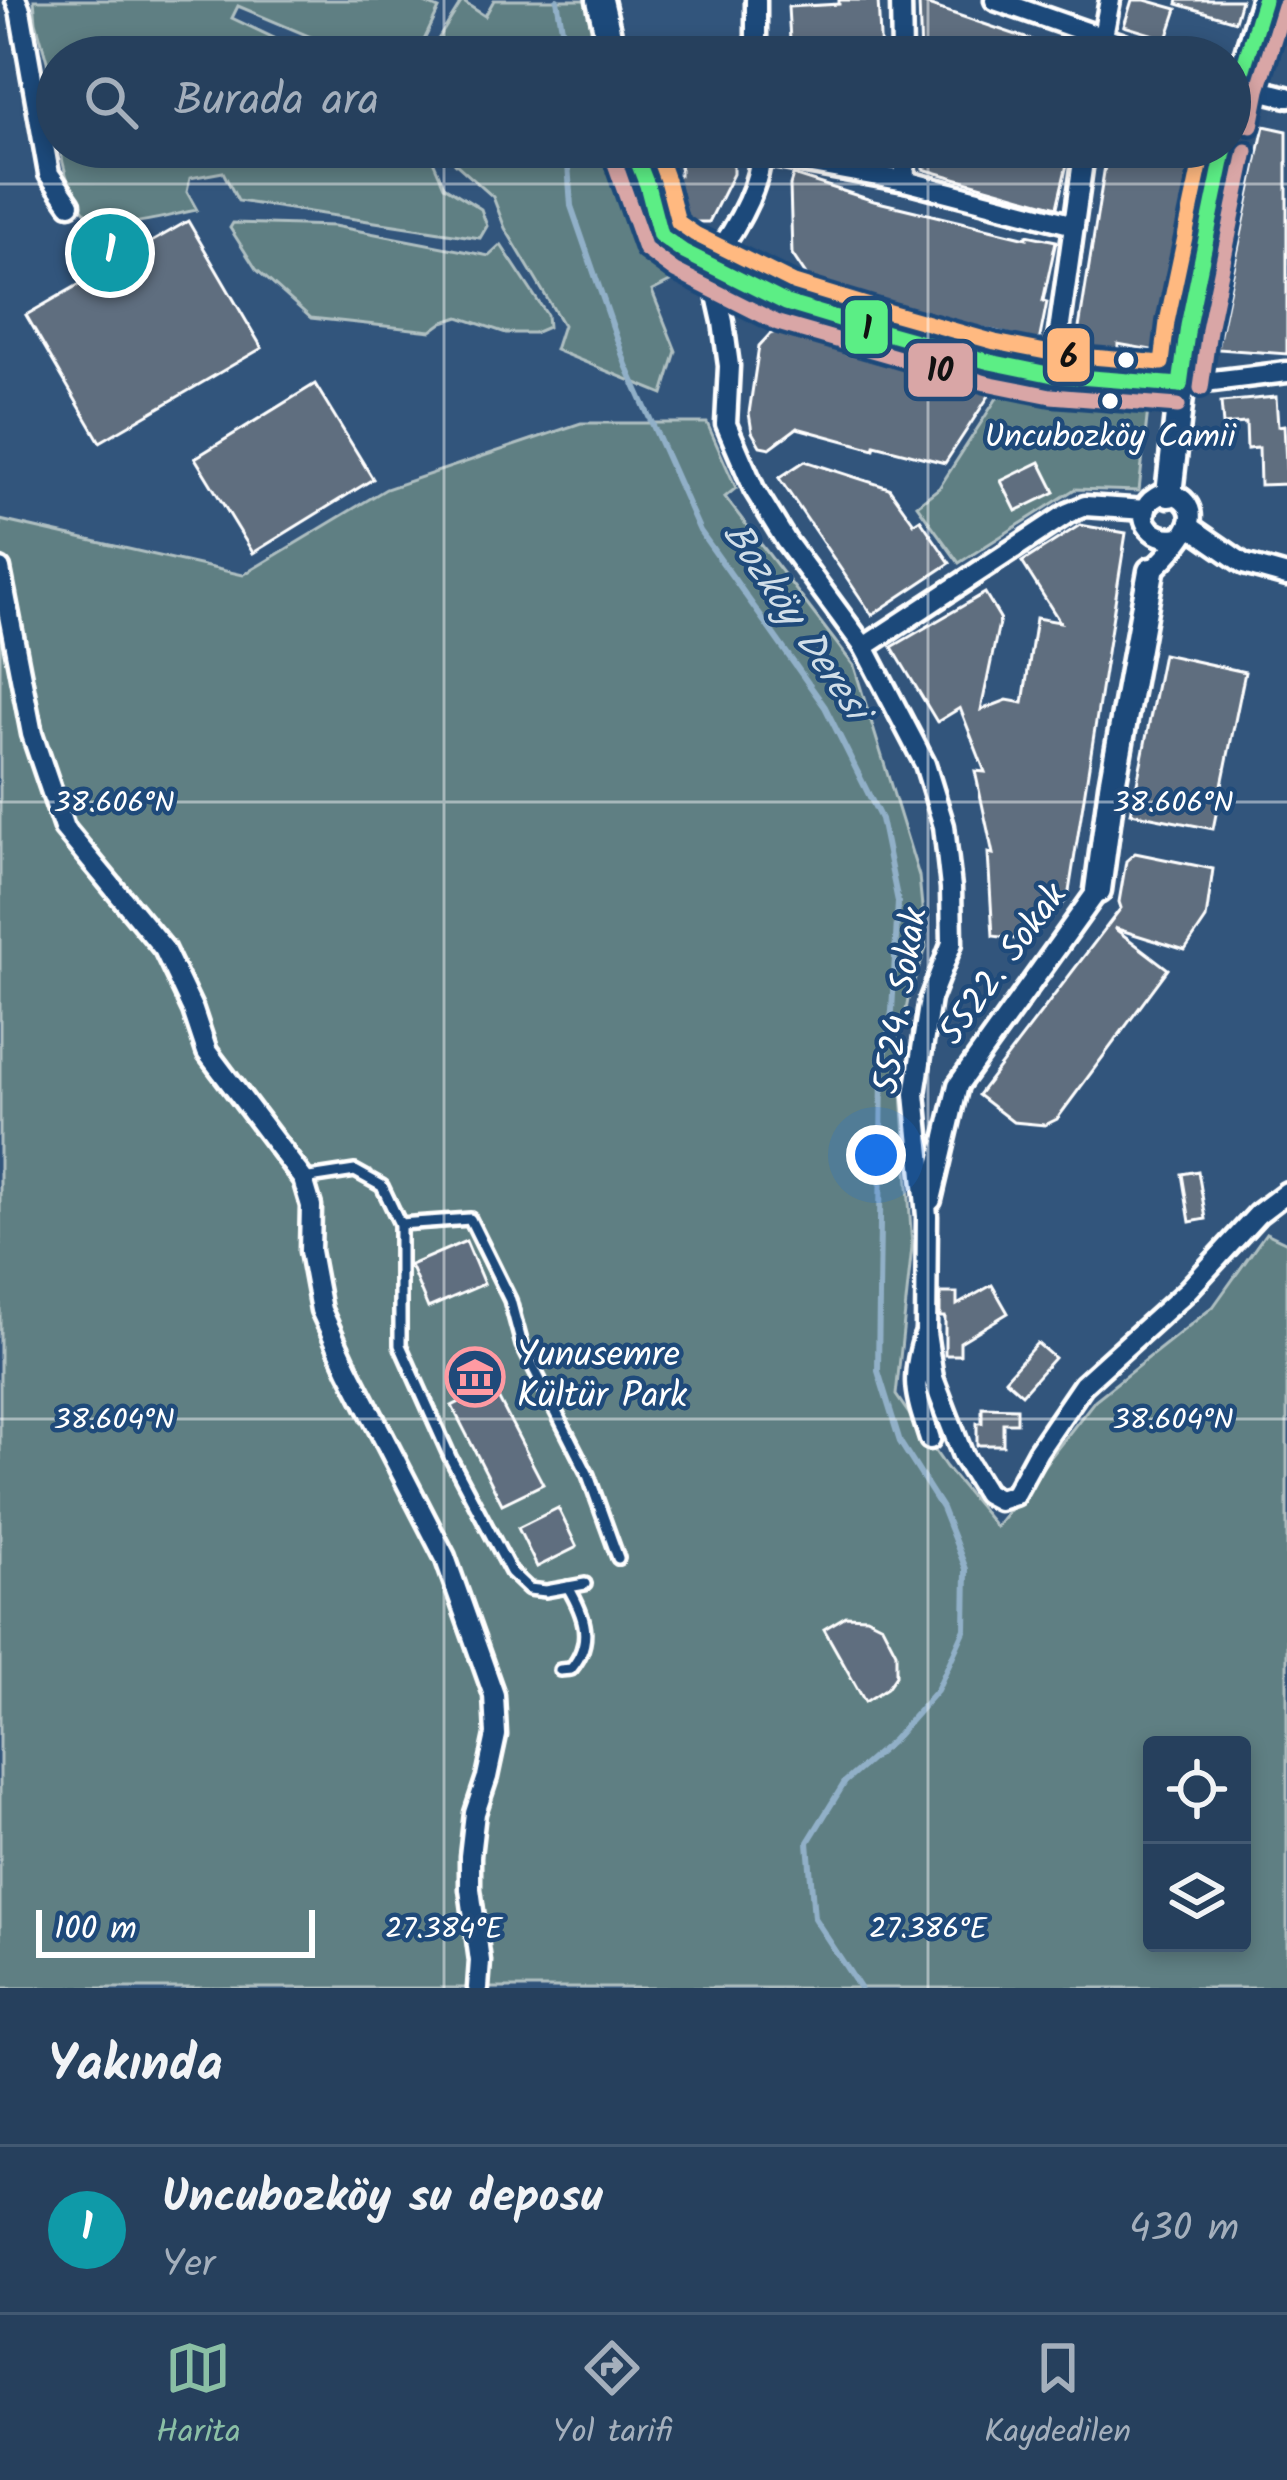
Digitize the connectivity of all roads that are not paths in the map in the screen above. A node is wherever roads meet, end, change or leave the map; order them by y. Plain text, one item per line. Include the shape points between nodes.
1 (16, 0) edge
2 (600, 0) edge
3 (756, 0) edge
4 (901, 0) edge
5 (995, 0) edge
6 (1110, 0) edge
7 (1264, 0) edge
8 (608, 36) edge
9 (756, 36) edge
10 (902, 36) edge
11 (1076, 36) edge
12 (1103, 36) edge
13 (1251, 36) edge
14 (1251, 88) edge
15 (36, 97) edge
16 (1287, 97) edge
17 (49, 168) edge
18 (640, 168) edge
19 (757, 168) edge
20 (842, 168) edge
21 (904, 168) edge
22 (1082, 168) edge
23 (1221, 168) edge
24 (904, 181) junction
25 (70, 204) dead end
26 (1074, 226) junction
27 (710, 264) junction
28 (1287, 373) edge
29 (1053, 375) junction
30 (1180, 385) junction
31 (1169, 494) junction
32 (1146, 510) junction
33 (1183, 532) junction
34 (1156, 536) junction
35 (0, 569) edge
36 (1151, 572) junction
37 (1287, 576) edge
38 (864, 647) junction
39 (1098, 890) joint
40 (303, 1179) junction
41 (1287, 1192) edge
42 (927, 1216) junction
43 (400, 1224) junction
44 (926, 1333) junction
45 (930, 1438) dead end
46 (618, 1558) dead end
47 (585, 1584) dead end
48 (568, 1587) junction
49 (560, 1670) dead end
50 (478, 1988) edge

1 - 15 street
2 - 8 street
3 - 9 street
4 - 10 street
5 - 11 street
6 - 12 street
7 - 13 street
14 - 16 street
17 - 25 street
18 - 27 street via 660,236
19 - 27 street
20 - 24 street
21 - 24 street
22 - 26 street
23 - 30 street
24 - 26 street
26 - 29 street
27 - 29 street via 786,303
27 - 38 street, 5524. Sokak via 729,366 726,424 764,507
28 - 30 street
29 - 30 street
30 - 31 street
31 - 32 street
31 - 33 street via 1188,505
32 - 34 street
32 - 38 street via 1085,506 1068,513
33 - 34 street
33 - 36 street
33 - 37 street
34 - 36 street
35 - 40 street via 32,734 64,828 164,949 207,1052
36 - 39 street
38 - 42 street, 5524. Sokak via 925,764 951,888 952,943 930,999 915,1094
39 - 42 street, 5522. Sokak via 958,1084
40 - 43 lane via 356,1171 382,1186
40 - 50 street via 321,1310 445,1557 494,1695 496,1736 470,1856
41 - 44 street, 5524. Sokak via 1083,1385 1014,1495 999,1500 986,1493 963,1456 933,1378
42 - 44 street, 5524. Sokak
43 - 46 lane via 470,1220
43 - 48 lane via 400,1345 450,1457 511,1572 529,1588
44 - 45 street via 916,1396
47 - 48 lane
48 - 49 lane via 586,1640 571,1669

